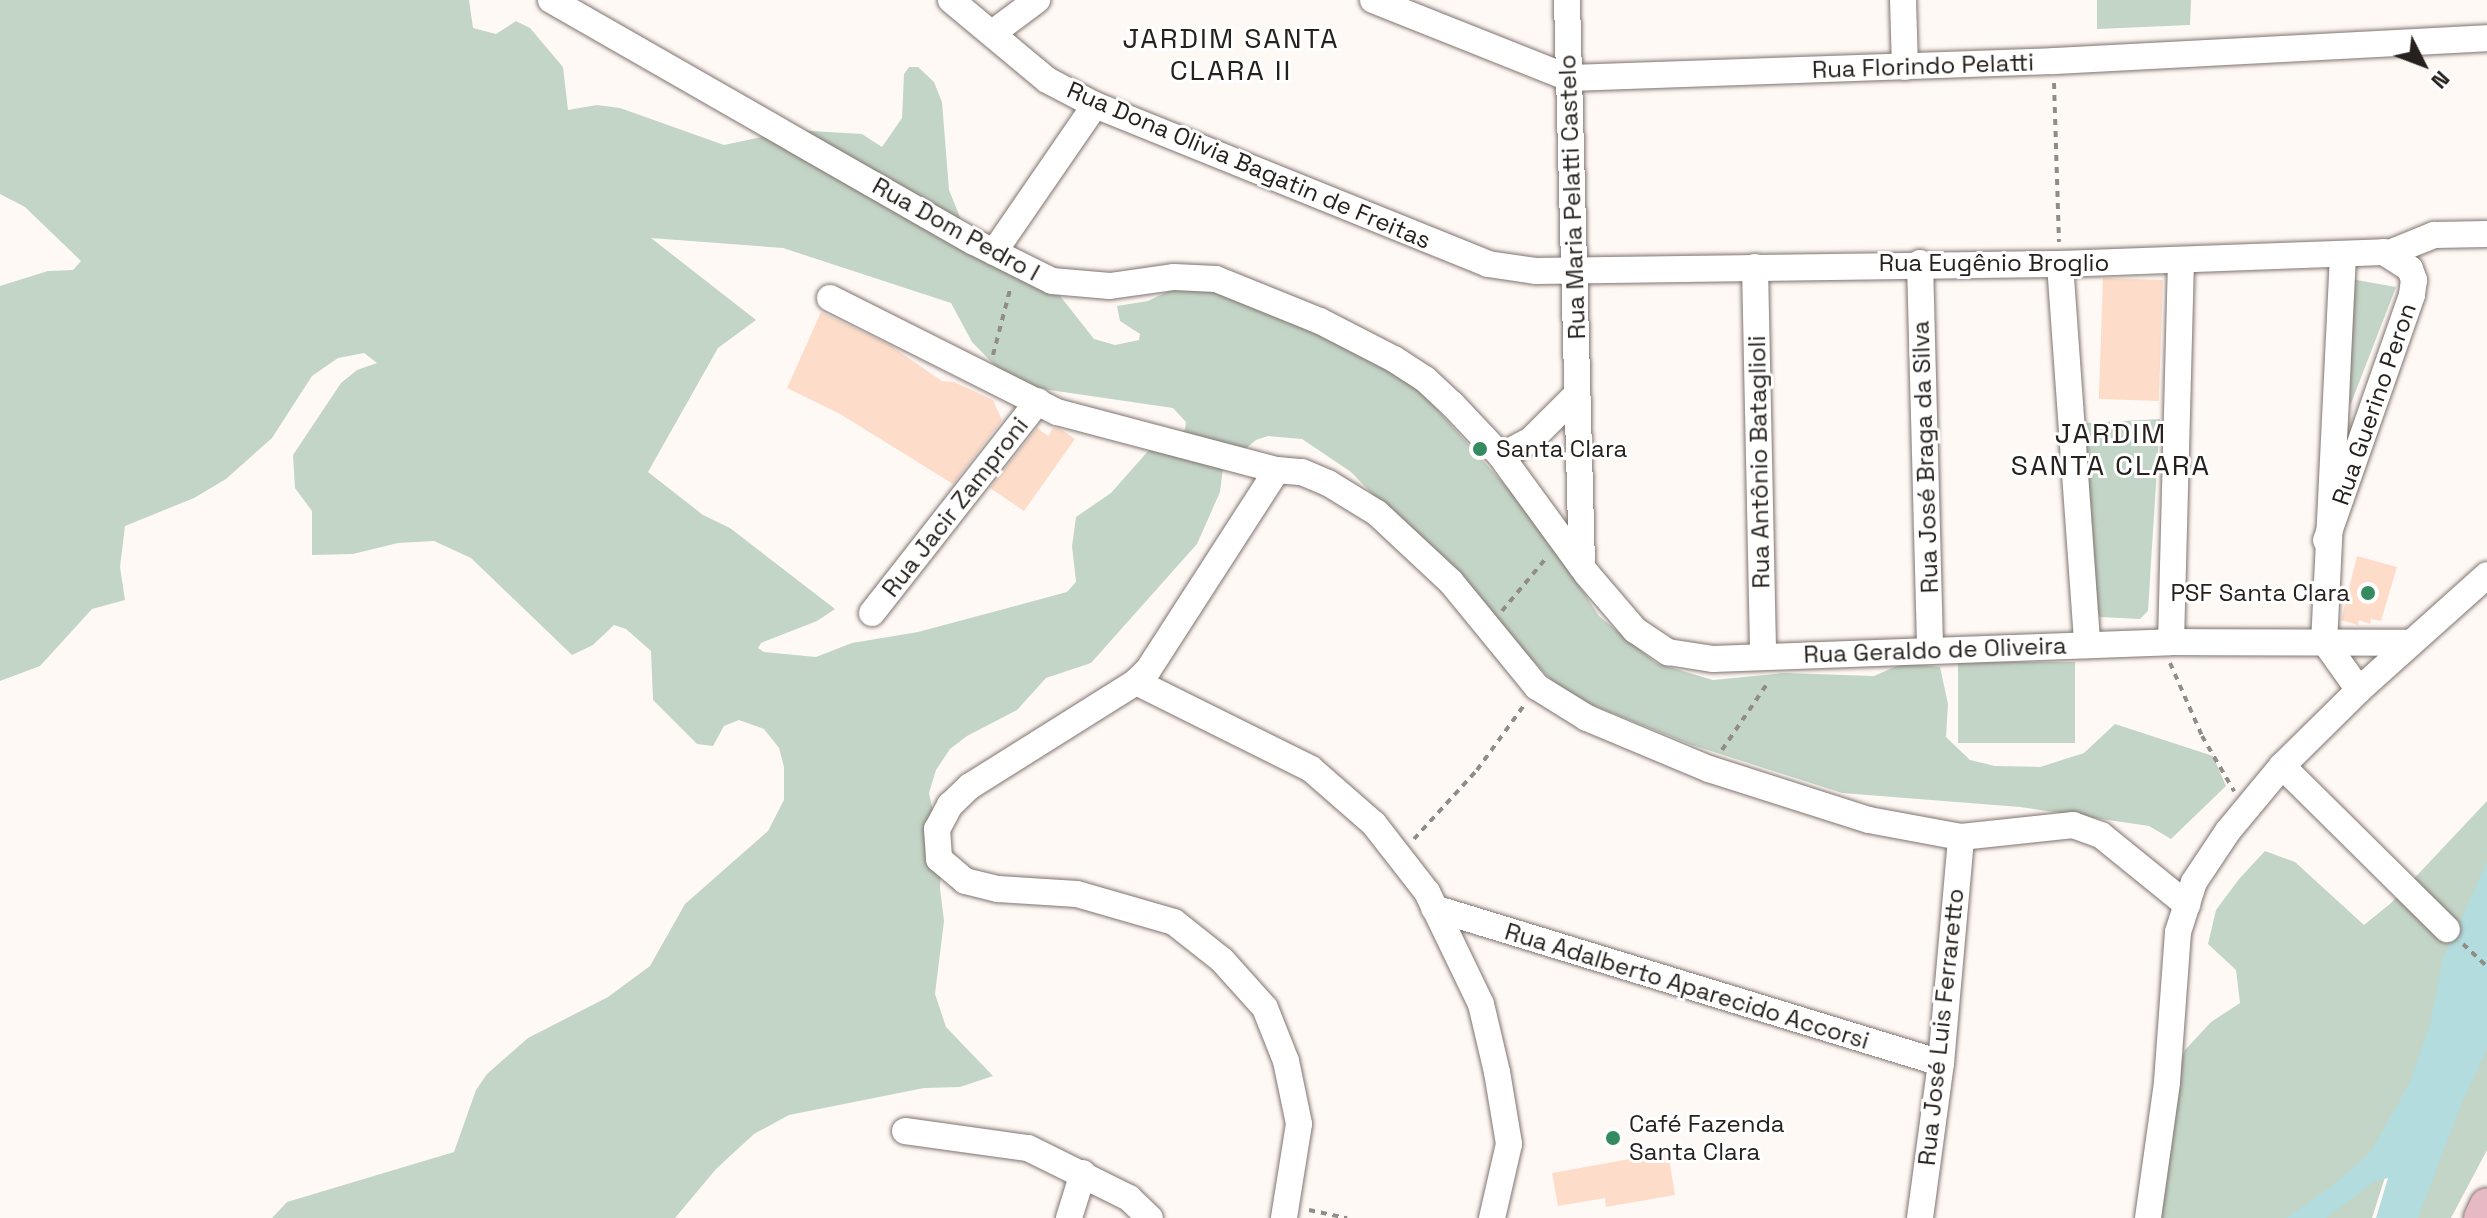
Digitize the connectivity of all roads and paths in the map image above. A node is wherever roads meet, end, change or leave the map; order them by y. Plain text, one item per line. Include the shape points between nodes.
1 (553, 0) edge
2 (951, 0) edge
3 (1037, 0) edge
4 (1373, 0) edge
5 (1567, 0) edge
6 (1903, 0) edge
7 (994, 32) junction
8 (2487, 38) edge
9 (2054, 61) junction
10 (1905, 67) junction
11 (1569, 78) junction
12 (1095, 105) junction
13 (2487, 234) edge
14 (994, 252) junction
15 (2387, 254) junction
16 (2343, 255) junction
17 (2181, 261) junction
18 (1920, 263) junction
19 (2060, 264) junction
20 (1755, 267) junction
21 (1574, 270) junction
22 (1011, 285) dead end
23 (830, 298) dead end
24 (995, 349) dead end
25 (1577, 394) junction
26 (1038, 401) junction
27 (1501, 456) junction
28 (1277, 470) junction
29 (1562, 540) junction
30 (2326, 540) junction
31 (1582, 567) junction
32 (2487, 575) edge
33 (872, 613) dead end
34 (1489, 626) junction
35 (2324, 641) junction
36 (2166, 642) junction
37 (2410, 643) junction
38 (2087, 645) junction
39 (1930, 650) junction
40 (1775, 656) junction
41 (1136, 682) junction
42 (1537, 687) junction
43 (2359, 690) junction
44 (2282, 766) junction
45 (1709, 769) junction
46 (2246, 809) junction
47 (1961, 837) junction
48 (1398, 855) junction
49 (2187, 905) junction
50 (1434, 908) junction
51 (2447, 929) dead end
52 (2466, 947) dead end
53 (2487, 966) edge
54 (1941, 1063) junction
55 (905, 1131) dead end
56 (1083, 1173) junction
57 (2487, 1205) edge
58 (1285, 1212) edge
59 (1069, 1218) edge
60 (1150, 1218) edge
61 (1347, 1218) edge
62 (1492, 1218) edge
63 (1920, 1218) edge
64 (2148, 1218) edge
65 (2481, 1218) edge

1 - 14 street, Rua Dom Pedro I
2 - 7 street, Rua Dona Olivia Bagatin de Freitas
3 - 7 street
4 - 11 street, Rua Florindo Pelatti
5 - 11 street, Rua Maria Pelatti Castelo
6 - 10 street
7 - 12 street, Rua Dona Olivia Bagatin de Freitas via 1047,80
8 - 9 street, Rua Florindo Pelatti
9 - 10 street, Rua Florindo Pelatti
9 - 19 path
10 - 11 street, Rua Florindo Pelatti
11 - 21 street, Rua Maria Pelatti Castelo
12 - 14 street
12 - 21 street, Rua Dona Olivia Bagatin de Freitas via 1488,264
13 - 15 street via 2434,235
14 - 27 street, Rua Dom Pedro I via 1052,281 1110,286 1174,277 1216,279 1320,321 1394,359 1425,379
15 - 16 street, Rua Eugênio Broglio
15 - 30 street, Rua Guerino Peron via 2410,269 2414,280
16 - 17 street, Rua Eugênio Broglio
16 - 30 street
17 - 19 street, Rua Eugênio Broglio
17 - 36 street
18 - 19 street, Rua Eugênio Broglio
18 - 20 street, Rua Eugênio Broglio
18 - 39 street, Rua José Braga da Silva
19 - 38 street
20 - 21 street, Rua Eugênio Broglio
20 - 40 street, Rua Antônio Bataglioli
21 - 25 street, Rua Maria Pelatti Castelo
22 - 24 path
23 - 26 street
25 - 27 street via 1531,440
25 - 31 street, Rua Maria Pelatti Castelo
26 - 28 street via 1057,412
26 - 33 street, Rua Jacir Zamproni
27 - 29 street, Rua Dom Pedro I
28 - 34 street via 1302,472 1328,483 1377,513
28 - 41 street
29 - 31 street, Rua Dom Pedro I
29 - 34 path
30 - 35 street
31 - 40 street, Rua Geraldo de Oliveira via 1635,630 1668,652 1713,659
32 - 37 street
34 - 42 street
35 - 36 street, Rua Geraldo de Oliveira
35 - 37 street, Rua Geraldo de Oliveira
35 - 43 street
36 - 38 street, Rua Geraldo de Oliveira
36 - 46 path via 2202,736
37 - 43 street
38 - 39 street, Rua Geraldo de Oliveira
39 - 40 street, Rua Geraldo de Oliveira
40 - 45 path
41 - 48 street via 1311,769 1374,824
41 - 58 street via 970,786 950,805 937,829 939,859 965,881 998,889 1077,894 1174,922 1222,960 1265,1008 1286,1061 1299,1124
42 - 45 street via 1587,718
42 - 48 path via 1477,770
43 - 44 street
44 - 46 street
44 - 51 street
45 - 47 street via 1869,820
46 - 49 street via 2194,882
47 - 49 street via 2073,825 2101,835
47 - 54 street, Rua José Luis Ferraretto
48 - 50 street
49 - 64 street via 2178,932 2167,1082
50 - 54 street, Rua Adalberto Aparecido Accorsi
50 - 62 street via 1481,1004 1497,1072 1509,1144
52 - 53 path
54 - 63 street, Rua José Luis Ferraretto
55 - 56 street via 1028,1148
56 - 59 street
56 - 60 street via 1129,1198
57 - 65 main road
58 - 61 path

